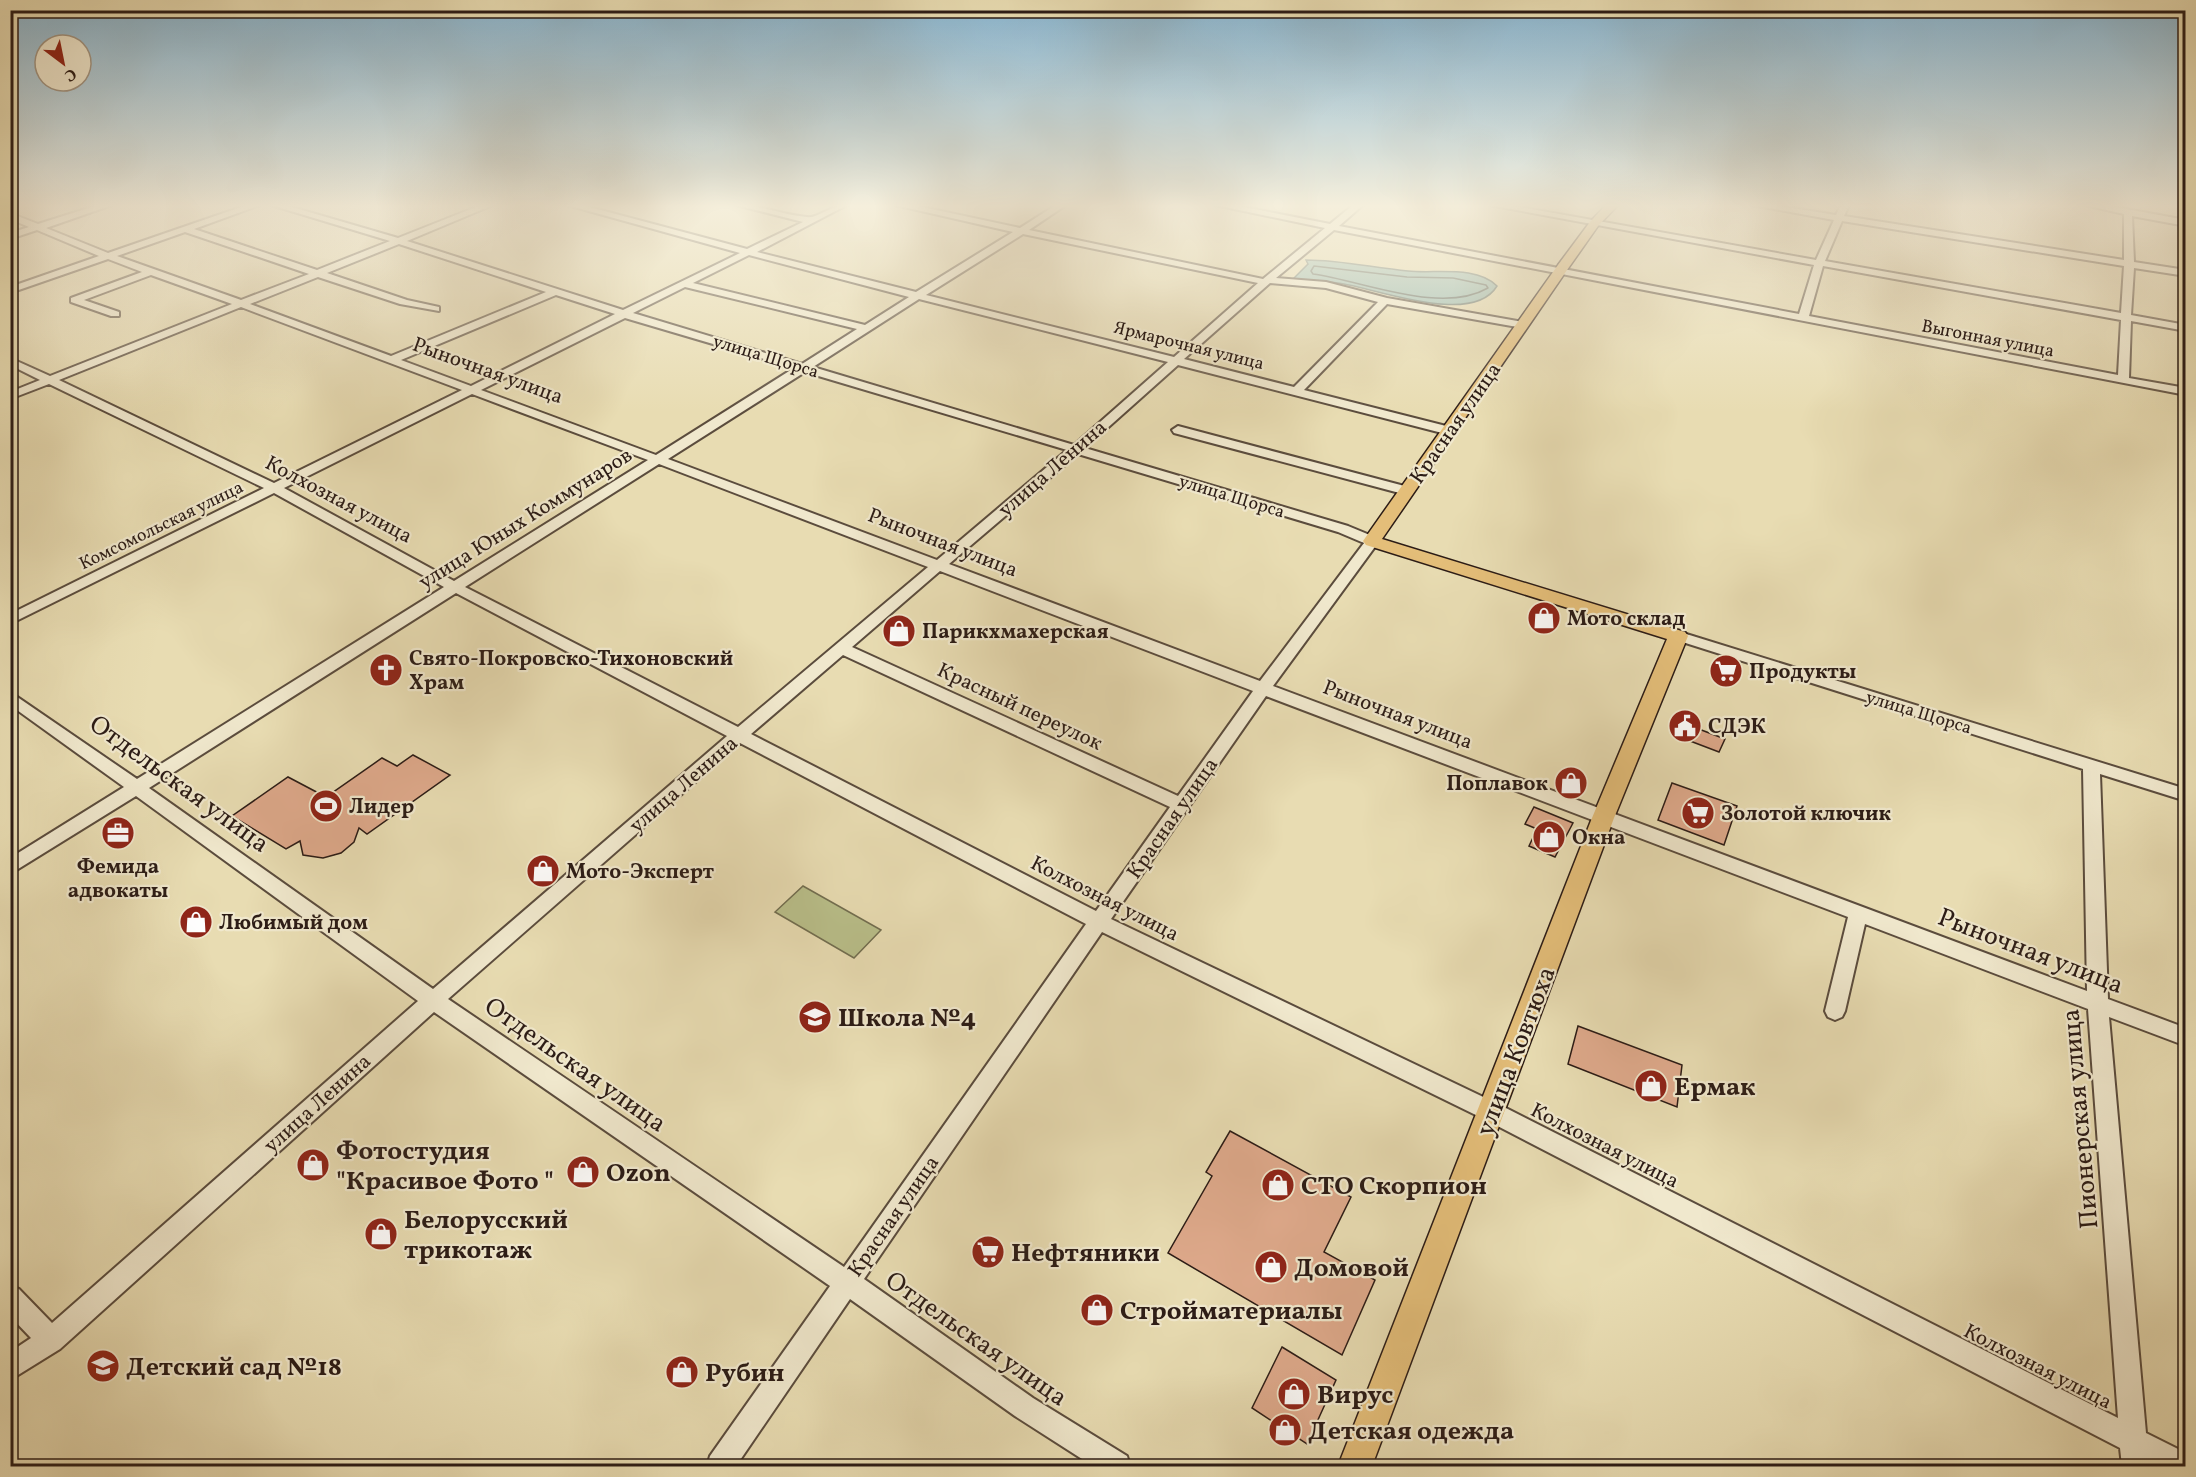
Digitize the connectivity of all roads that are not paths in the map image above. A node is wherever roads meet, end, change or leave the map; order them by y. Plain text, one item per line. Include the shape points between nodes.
1 (56, 274) edge
2 (145, 274) edge
3 (155, 274) edge
4 (316, 274) joint
5 (499, 274) edge
6 (704, 274) edge
7 (833, 274) edge
8 (953, 274) edge
9 (1231, 274) edge
10 (1275, 274) edge
11 (1558, 274) edge
12 (1581, 274) edge
13 (1817, 274) edge
14 (1876, 274) edge
15 (2128, 274) edge
16 (1266, 281) junction
17 (684, 284) junction
18 (10, 290) edge
19 (555, 292) junction
20 (919, 295) junction
21 (1385, 301) junction
22 (241, 304) junction
23 (435, 309) dead end
24 (115, 314) dead end
25 (624, 314) junction
26 (1803, 318) junction
27 (2126, 318) junction
28 (1523, 325) junction
29 (866, 328) junction
30 (2186, 328) edge
31 (1177, 359) junction
32 (391, 360) junction
33 (10, 361) edge
34 (804, 367) junction
35 (50, 380) junction
36 (2123, 380) junction
37 (472, 390) junction
38 (1297, 391) junction
39 (2186, 392) edge
40 (10, 396) edge
41 (1178, 430) dead end
42 (1450, 431) junction
43 (1076, 449) junction
44 (659, 460) junction
45 (276, 489) junction
46 (1407, 491) junction
47 (1372, 541) junction
48 (938, 566) junction
49 (456, 588) junction
50 (10, 620) edge
51 (1678, 636) junction
52 (840, 648) junction
53 (1263, 688) junction
54 (10, 697) edge
55 (739, 734) junction
56 (2091, 766) junction
57 (137, 788) junction
58 (2186, 795) edge
59 (1181, 805) junction
60 (1603, 818) junction
61 (10, 867) edge
62 (1858, 914) junction
63 (1099, 922) junction
64 (434, 1000) junction
65 (2098, 1004) junction
66 (1835, 1011) dead end
67 (2186, 1037) edge
68 (1491, 1112) junction
69 (847, 1283) junction
70 (10, 1298) edge
71 (51, 1340) junction
72 (10, 1367) edge
73 (2133, 1440) junction
74 (720, 1467) edge
75 (1117, 1467) edge
76 (1355, 1467) edge
77 (2135, 1467) edge
78 (2183, 1467) edge

1 - 18 street
2 - 24 street via 75,300
3 - 22 street, Рыночная улица
4 - 22 street
4 - 23 street
5 - 19 street, улица Щорса
6 - 17 street, Комсомольская улица
7 - 20 street, Ярмарочная улица
8 - 20 street, улица Юных Коммунаров
9 - 16 street
10 - 16 street, улица Ленина
11 - 28 main road, Красная улица
12 - 26 street, Выгонная улица
13 - 26 street
14 - 27 street
15 - 27 street
16 - 21 street via 1326,285
16 - 31 street, улица Ленина
17 - 25 street, Комсомольская улица
17 - 29 street
19 - 25 street, улица Щорса
19 - 32 street
20 - 29 street, улица Юных Коммунаров
20 - 31 street, Ярмарочная улица
21 - 28 street
21 - 38 street
22 - 32 street, Рыночная улица
22 - 35 street
25 - 34 street, улица Щорса
25 - 37 street, Комсомольская улица
26 - 36 street, Выгонная улица
27 - 30 street
27 - 36 street
28 - 42 main road, Красная улица
29 - 34 street, улица Юных Коммунаров
31 - 38 street, Ярмарочная улица
31 - 43 street, улица Ленина
32 - 37 street, Рыночная улица
33 - 35 street, Колхозная улица
34 - 43 street, улица Щорса
34 - 44 street, улица Юных Коммунаров
35 - 40 street
35 - 45 street, Колхозная улица
36 - 39 street, Выгонная улица
37 - 44 street, Рыночная улица
37 - 45 street, Комсомольская улица
38 - 42 street, Ярмарочная улица
41 - 46 street
42 - 46 main road, Красная улица
43 - 47 street, улица Щорса
43 - 48 street, улица Ленина
44 - 48 street, Рыночная улица
44 - 49 street, улица Юных Коммунаров
45 - 49 street, Колхозная улица
45 - 50 street, Комсомольская улица
46 - 47 main road, Красная улица
47 - 51 main road, улица Щорса
47 - 53 street, Красная улица
48 - 52 street, улица Ленина
48 - 53 street, Рыночная улица
49 - 55 street, Колхозная улица
49 - 57 street, улица Юных Коммунаров
51 - 56 street, улица Щорса
51 - 60 main road, улица Ковтюха
52 - 55 street, улица Ленина
52 - 59 street, Красный переулок
53 - 59 street, Красная улица
53 - 60 street, Рыночная улица
54 - 57 street, Отдельская улица
55 - 63 street, Колхозная улица
55 - 64 street, улица Ленина
56 - 58 street, улица Щорса
56 - 65 street, Пионерская улица
57 - 61 street, улица Юных Коммунаров
57 - 64 street, Отдельская улица
59 - 63 street, Красная улица
60 - 62 street, Рыночная улица
60 - 68 main road, улица Ковтюха
62 - 65 street, Рыночная улица
62 - 66 street
63 - 68 street, Колхозная улица
63 - 69 street, Красная улица
64 - 69 street, Отдельская улица
64 - 71 street, улица Ленина
65 - 67 street, Рыночная улица
65 - 73 street, Пионерская улица
68 - 73 street, Колхозная улица
68 - 76 main road, улица Ковтюха
69 - 74 street, Красная улица
69 - 75 street, Отдельская улица
70 - 71 street
71 - 72 street, улица Ленина
73 - 77 street, Пионерская улица
73 - 78 street, Колхозная улица

